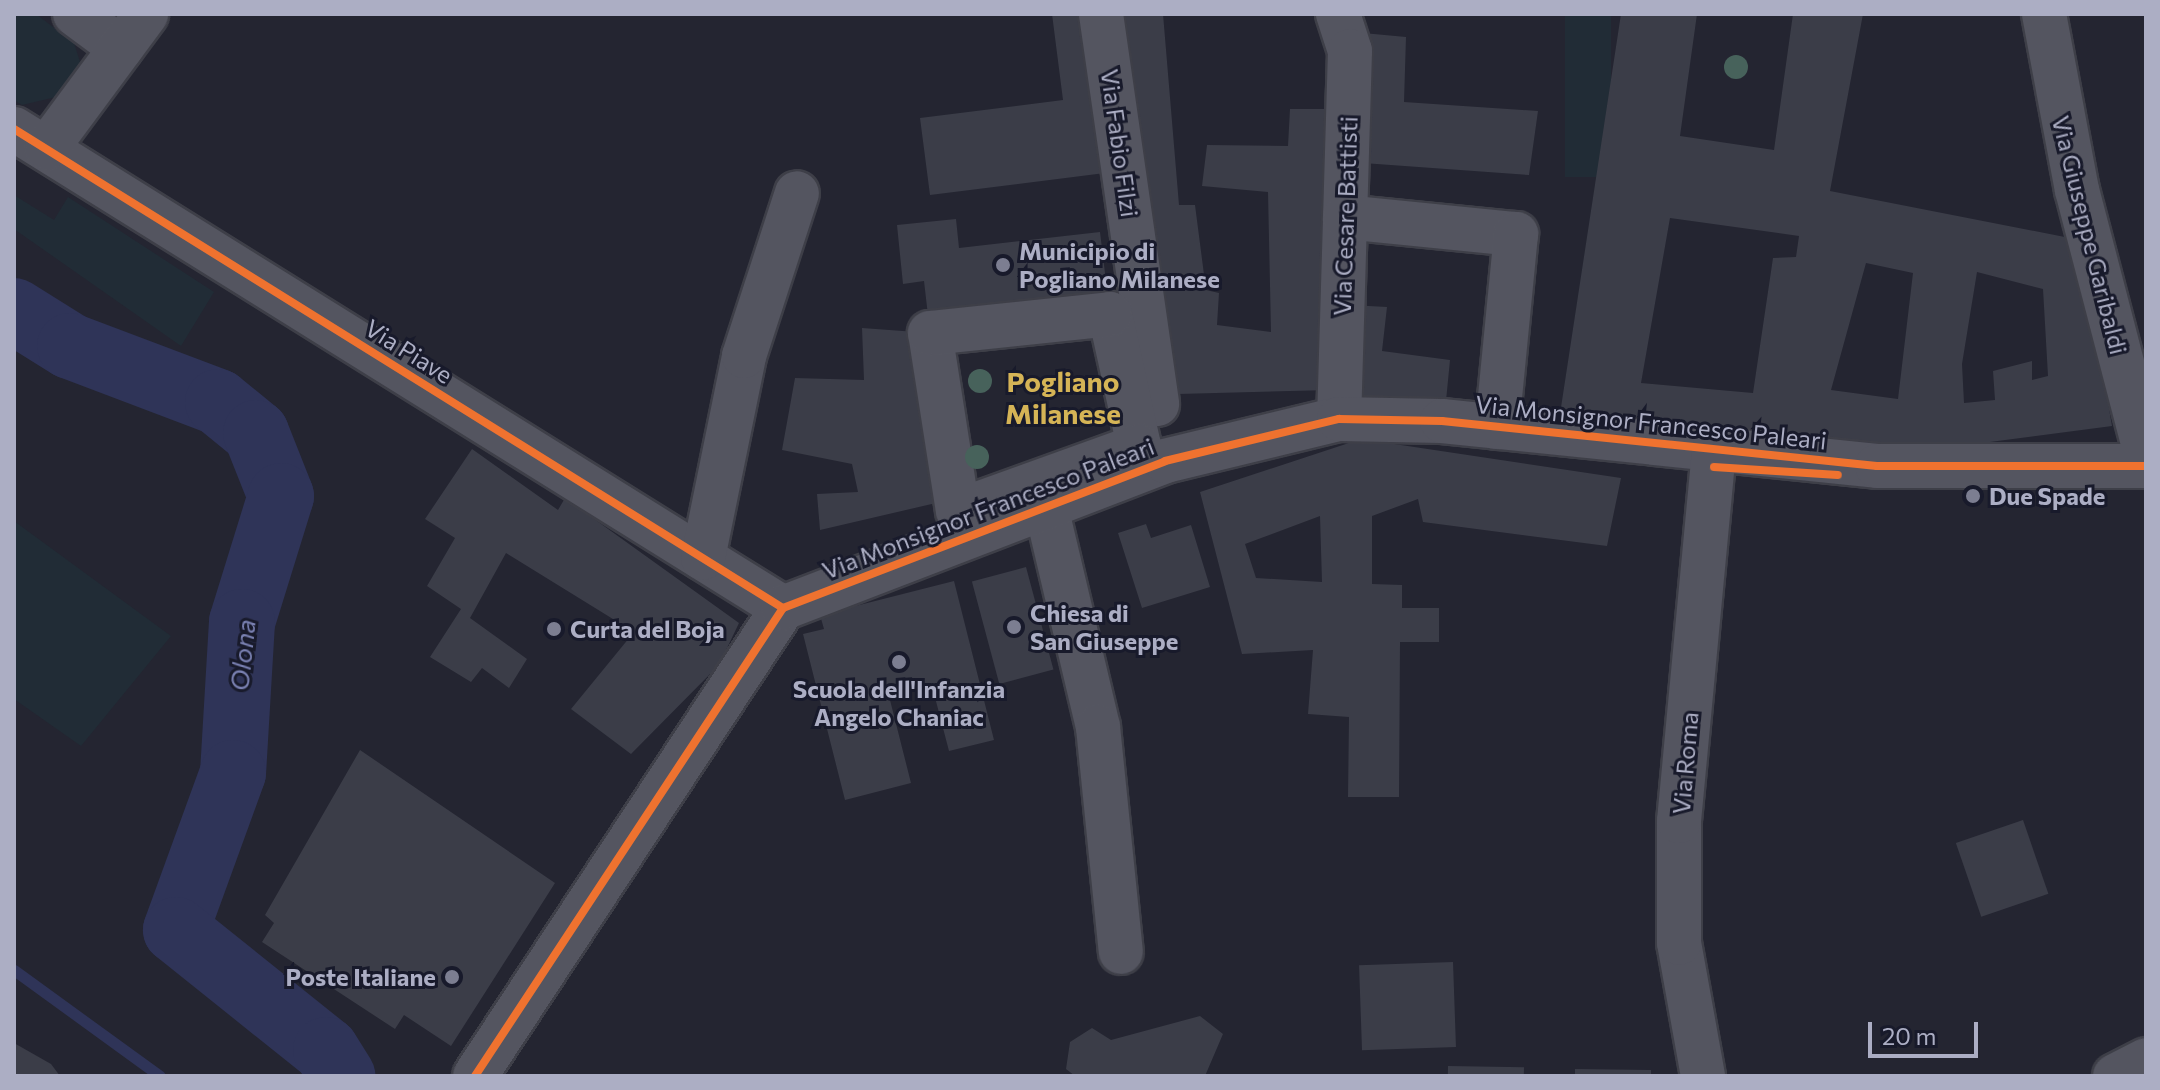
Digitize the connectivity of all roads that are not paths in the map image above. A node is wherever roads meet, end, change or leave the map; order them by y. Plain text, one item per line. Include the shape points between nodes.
1 (75, 14) edge
2 (146, 14) edge
3 (1101, 14) edge
4 (1338, 14) edge
5 (2044, 14) edge
6 (121, 48) junction
7 (30, 138) edge
8 (797, 193) dead end
9 (1345, 217) junction
10 (1339, 419) junction
11 (1497, 427) junction
12 (1714, 449) junction
13 (1152, 454) junction
14 (2146, 454) edge
15 (2146, 466) edge
16 (1046, 507) junction
17 (703, 558) junction
18 (783, 608) junction
19 (1121, 952) dead end
20 (2146, 1060) edge
21 (475, 1076) edge
22 (1703, 1076) edge
23 (2115, 1076) edge

1 - 6 street
2 - 6 street
3 - 13 street, Via Fabio Filzi
4 - 9 street, Via Cesare Battisti via 1350,51
5 - 14 street, Via Giuseppe Garibaldi via 2077,190
6 - 7 street
7 - 17 street, Via Piave
8 - 17 street via 744,356
9 - 10 street, Via Cesare Battisti
9 - 11 street via 1516,234
10 - 11 street, Via Monsignor Francesco Paleari
10 - 13 street, Via Monsignor Francesco Paleari
11 - 12 street, Via Monsignor Francesco Paleari
12 - 15 street, Via Monsignor Francesco Paleari via 1877,466
12 - 22 street, Via Roma via 1679,821 1679,943
13 - 13 street via 1110,314 930,333 958,511
13 - 16 street, Via Monsignor Francesco Paleari
16 - 18 street, Via Monsignor Francesco Paleari
16 - 19 street via 1098,727
17 - 18 street, Via Piave
18 - 21 street
20 - 23 street

